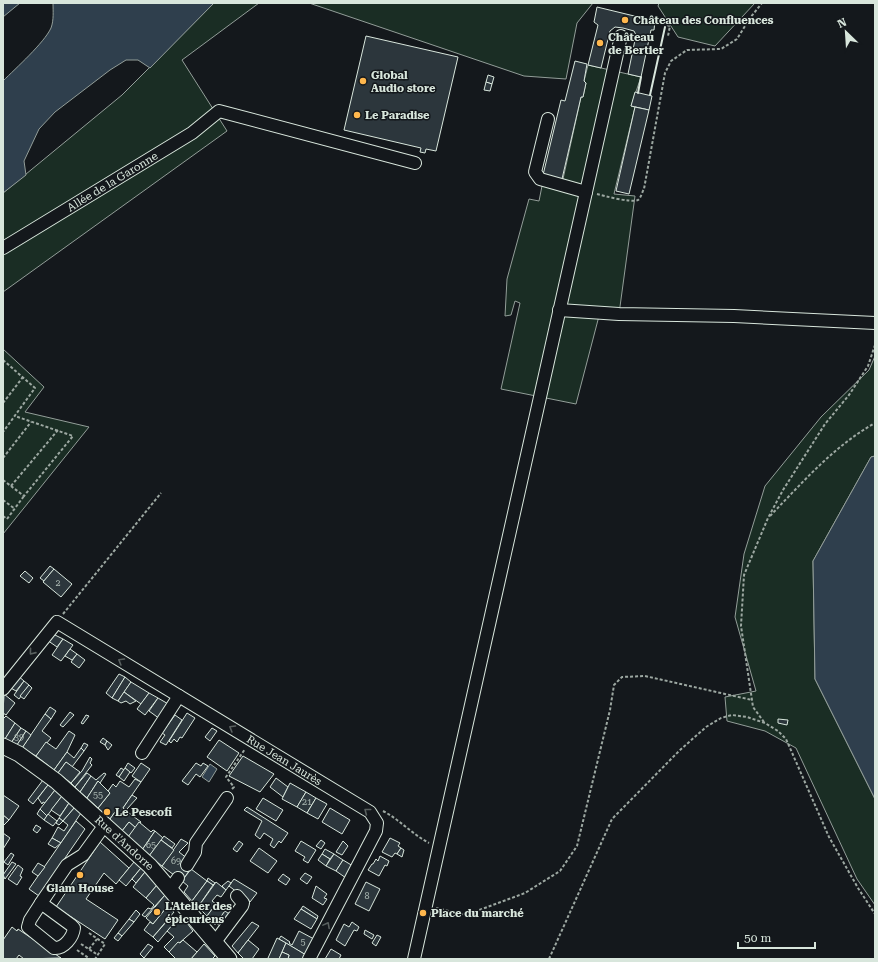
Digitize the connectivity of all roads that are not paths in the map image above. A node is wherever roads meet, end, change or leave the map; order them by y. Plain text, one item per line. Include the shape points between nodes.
1 (621, 36) dead end
2 (548, 119) dead end
3 (415, 164) dead end
4 (586, 192) junction
5 (3, 248) edge
6 (559, 310) junction
7 (875, 323) edge
8 (3, 689) edge
9 (179, 696) junction
10 (3, 746) edge
11 (142, 752) dead end
12 (227, 798) road end
13 (104, 826) junction
14 (187, 865) dead end
15 (237, 896) dead end
16 (41, 903) dead end
17 (215, 942) junction
18 (229, 959) edge
19 (309, 959) edge
20 (414, 959) edge

1 - 4 street
2 - 4 street via 535,172 540,179
3 - 5 street, Allée de la Garonne via 219,111 192,133
4 - 6 street
6 - 7 street
6 - 20 street
9 -> 8 street, Rue Jean Jaurès via 57,622
9 - 11 street
19 -> 9 street, Rue Jean Jaurès via 376,831 377,823 370,812
10 - 13 main road, Rue d'Andorre via 19,754 56,781
12 - 14 street via 196,843 196,852
13 - 16 street via 83,855 67,865
13 - 17 main road, Rue d'Andorre via 174,883
15 - 17 street via 241,899 242,906
17 - 18 main road, Rue d'Andorre

